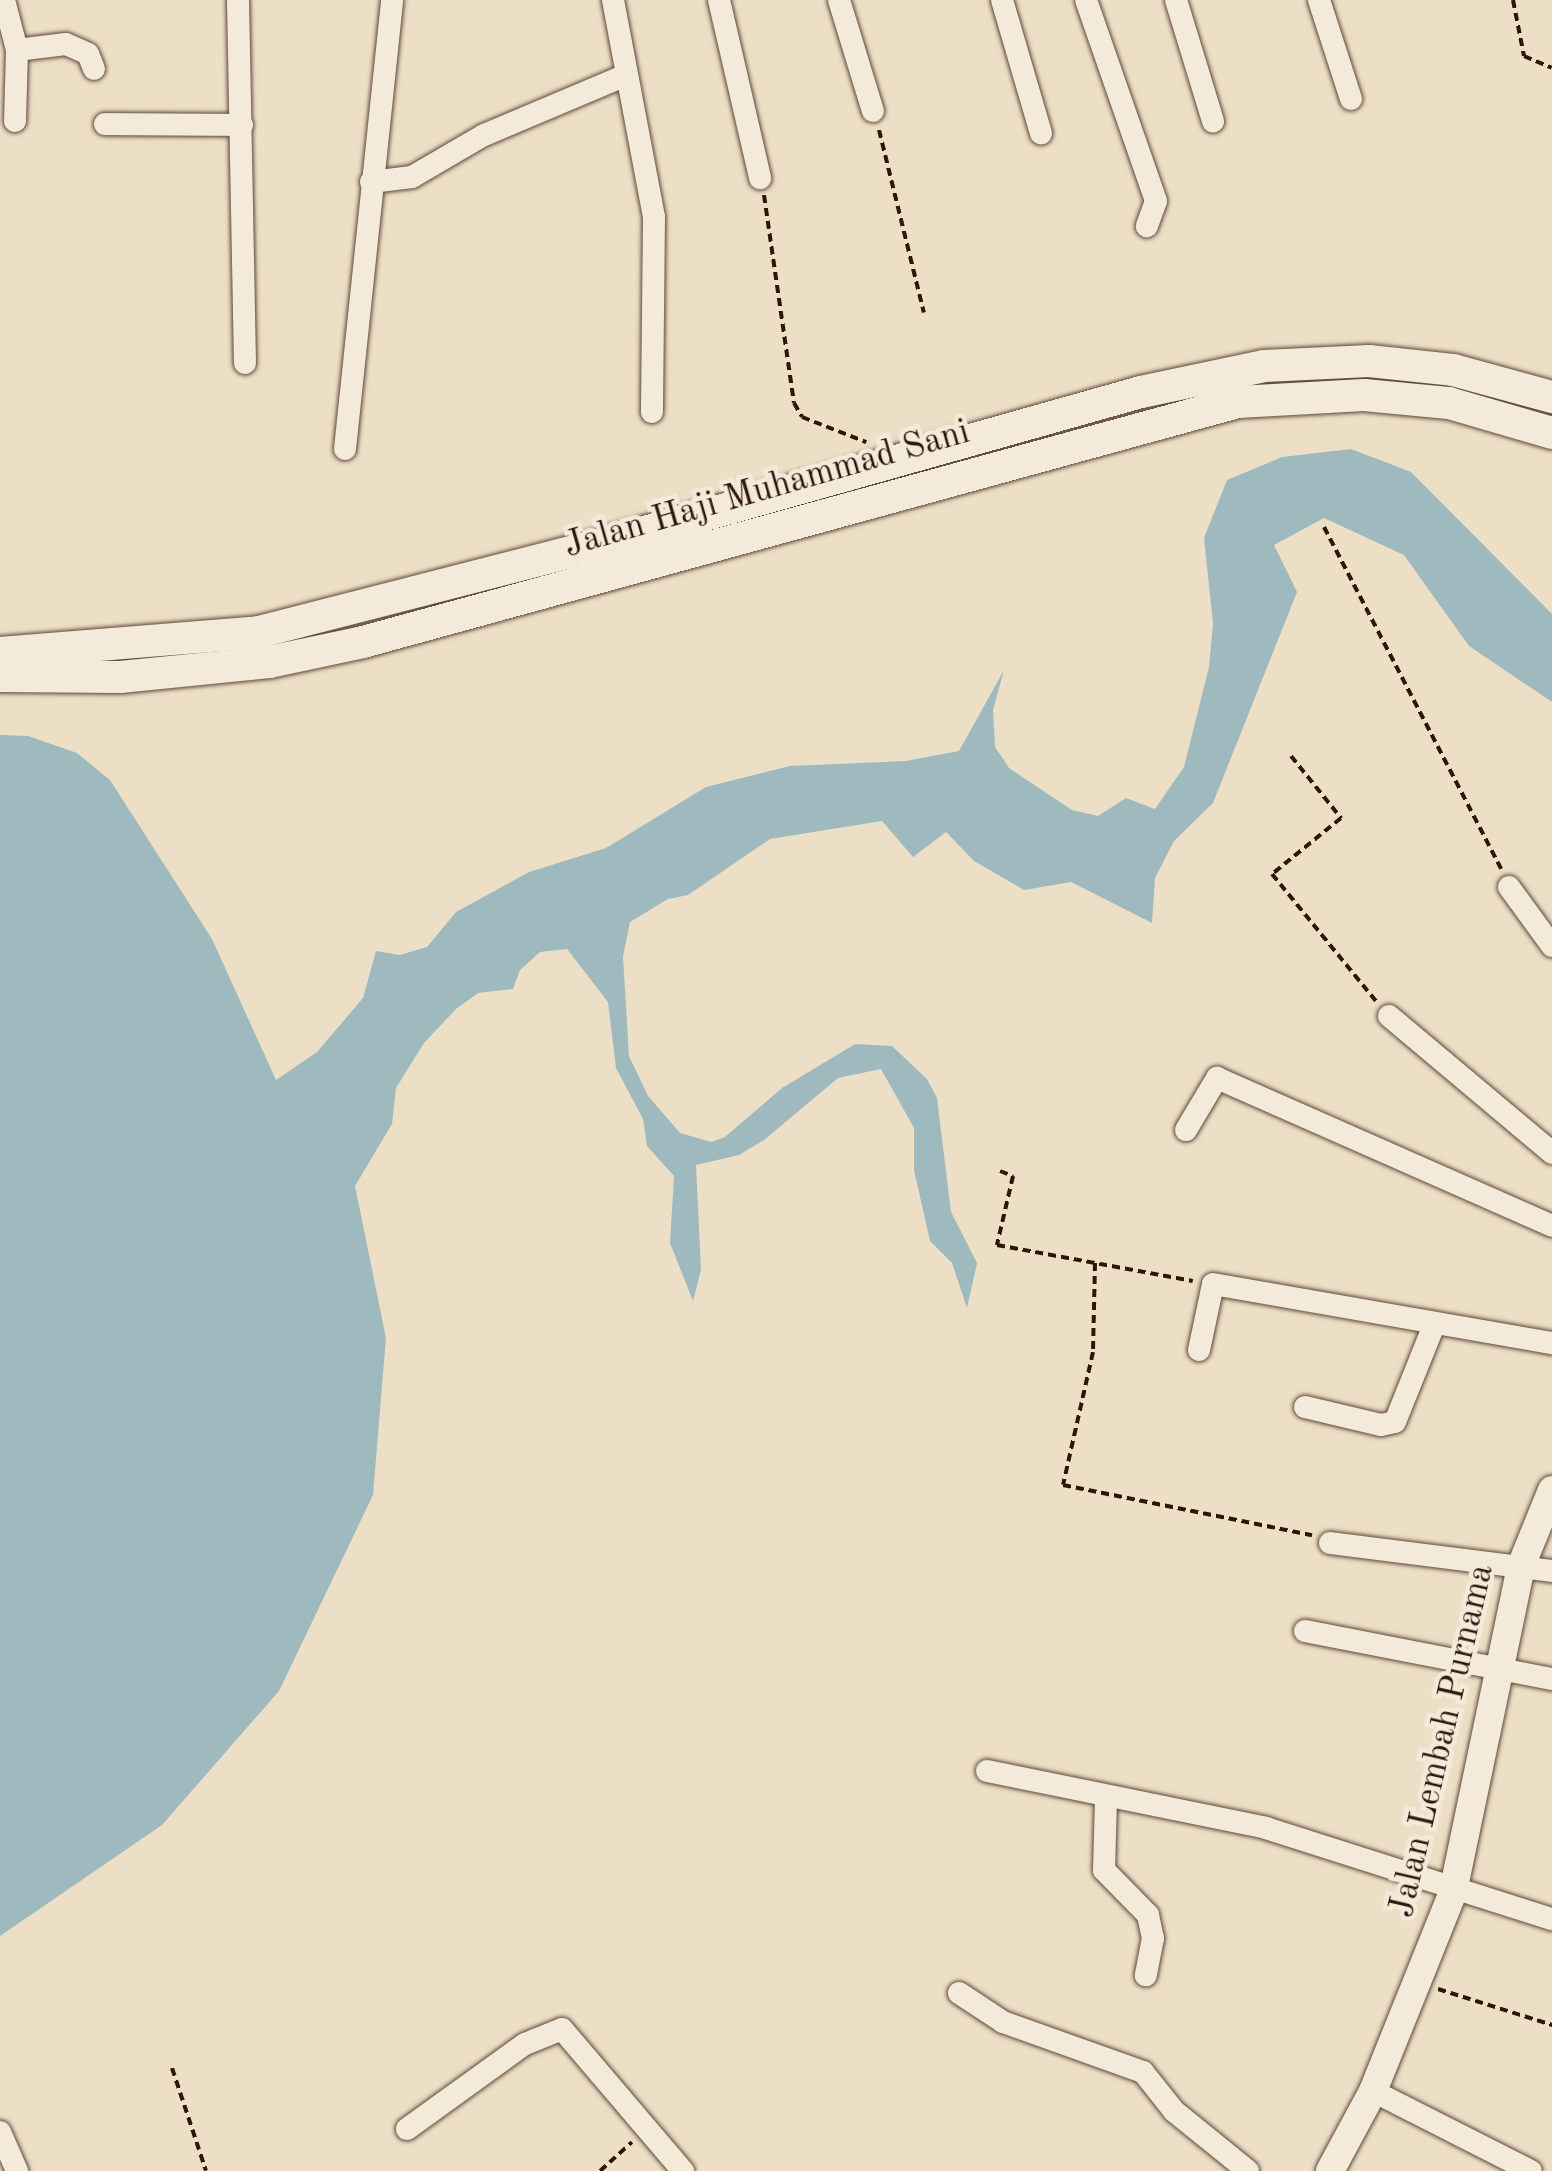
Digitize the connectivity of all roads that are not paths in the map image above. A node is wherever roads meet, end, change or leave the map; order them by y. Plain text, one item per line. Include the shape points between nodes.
1 (4, 0) edge
2 (238, 0) edge
3 (392, 0) edge
4 (613, 0) edge
5 (719, 0) edge
6 (839, 0) edge
7 (1002, 0) edge
8 (1086, 0) edge
9 (1176, 0) edge
10 (1325, 2) edge
11 (17, 50) junction
12 (94, 69) dead end
13 (624, 76) junction
14 (1352, 99) dead end
15 (873, 111) road end
16 (15, 121) dead end
17 (1214, 122) dead end
18 (105, 124) dead end
19 (242, 125) junction
20 (1041, 133) dead end
21 (760, 178) road end
22 (371, 182) junction
23 (1147, 226) dead end
24 (245, 364) dead end
25 (1552, 398) edge
26 (652, 412) dead end
27 (1552, 433) edge
28 (345, 449) dead end
29 (909, 471) junction
30 (0, 652) edge
31 (0, 676) edge
32 (1509, 887) road end
33 (1552, 946) edge
34 (1389, 1016) road end
35 (1186, 1130) dead end
36 (1552, 1153) edge
37 (1552, 1226) edge
38 (1434, 1325) junction
39 (1552, 1343) edge
40 (1199, 1350) dead end
41 (1305, 1407) dead end
42 (1552, 1490) edge
43 (1330, 1543) road end
44 (1520, 1566) junction
45 (1552, 1571) edge
46 (1305, 1631) dead end
47 (1498, 1667) junction
48 (1552, 1679) edge
49 (987, 1770) dead end
50 (1106, 1799) junction
51 (1453, 1892) junction
52 (1552, 1919) edge
53 (1146, 1975) dead end
54 (959, 1993) dead end
55 (1372, 2091) junction
56 (406, 2129) dead end
57 (0, 2132) edge
58 (16, 2171) edge
59 (683, 2171) edge
60 (1248, 2171) edge
61 (1330, 2171) edge
62 (1531, 2171) edge

1 - 11 street
2 - 19 street
3 - 22 street
4 - 13 street
5 - 21 street
6 - 15 street
7 - 20 street
8 - 23 street via 1156,201
9 - 17 street
10 - 14 street
11 - 12 street via 66,44 88,54
11 - 16 street
13 - 22 street via 484,135 412,177
13 - 26 street via 654,217
18 - 19 street
19 - 24 street
22 - 28 street
25 - 29 main road, Jalan Haji Muhammad Sani via 1452,370 1386,362 1264,366 1193,379
27 - 29 main road, Jalan Haji Muhammad Sani via 1449,404 1298,394
29 - 30 main road, Jalan Haji Muhammad Sani via 259,632
29 - 31 main road, Jalan Haji Muhammad Sani via 612,575 269,662 120,677
32 - 33 street
34 - 36 street
35 - 37 street via 1217,1078
38 - 39 street
38 - 40 street via 1213,1284
38 - 41 street via 1395,1422 1381,1425
42 - 44 street, Jalan Lembah Purnama
43 - 44 street
44 - 45 street
44 - 47 street, Jalan Lembah Purnama
46 - 47 street
47 - 48 street
47 - 51 street, Jalan Lembah Purnama
49 - 50 street
50 - 51 street via 1266,1828
50 - 53 street via 1104,1870 1148,1915 1154,1938
51 - 52 street
51 - 55 street, Jalan Lembah Purnama
54 - 60 street via 1002,2022 1143,2072 1174,2112
55 - 61 street, Jalan Lembah Purnama
55 - 62 street
56 - 59 street via 525,2044 562,2029
57 - 58 street

